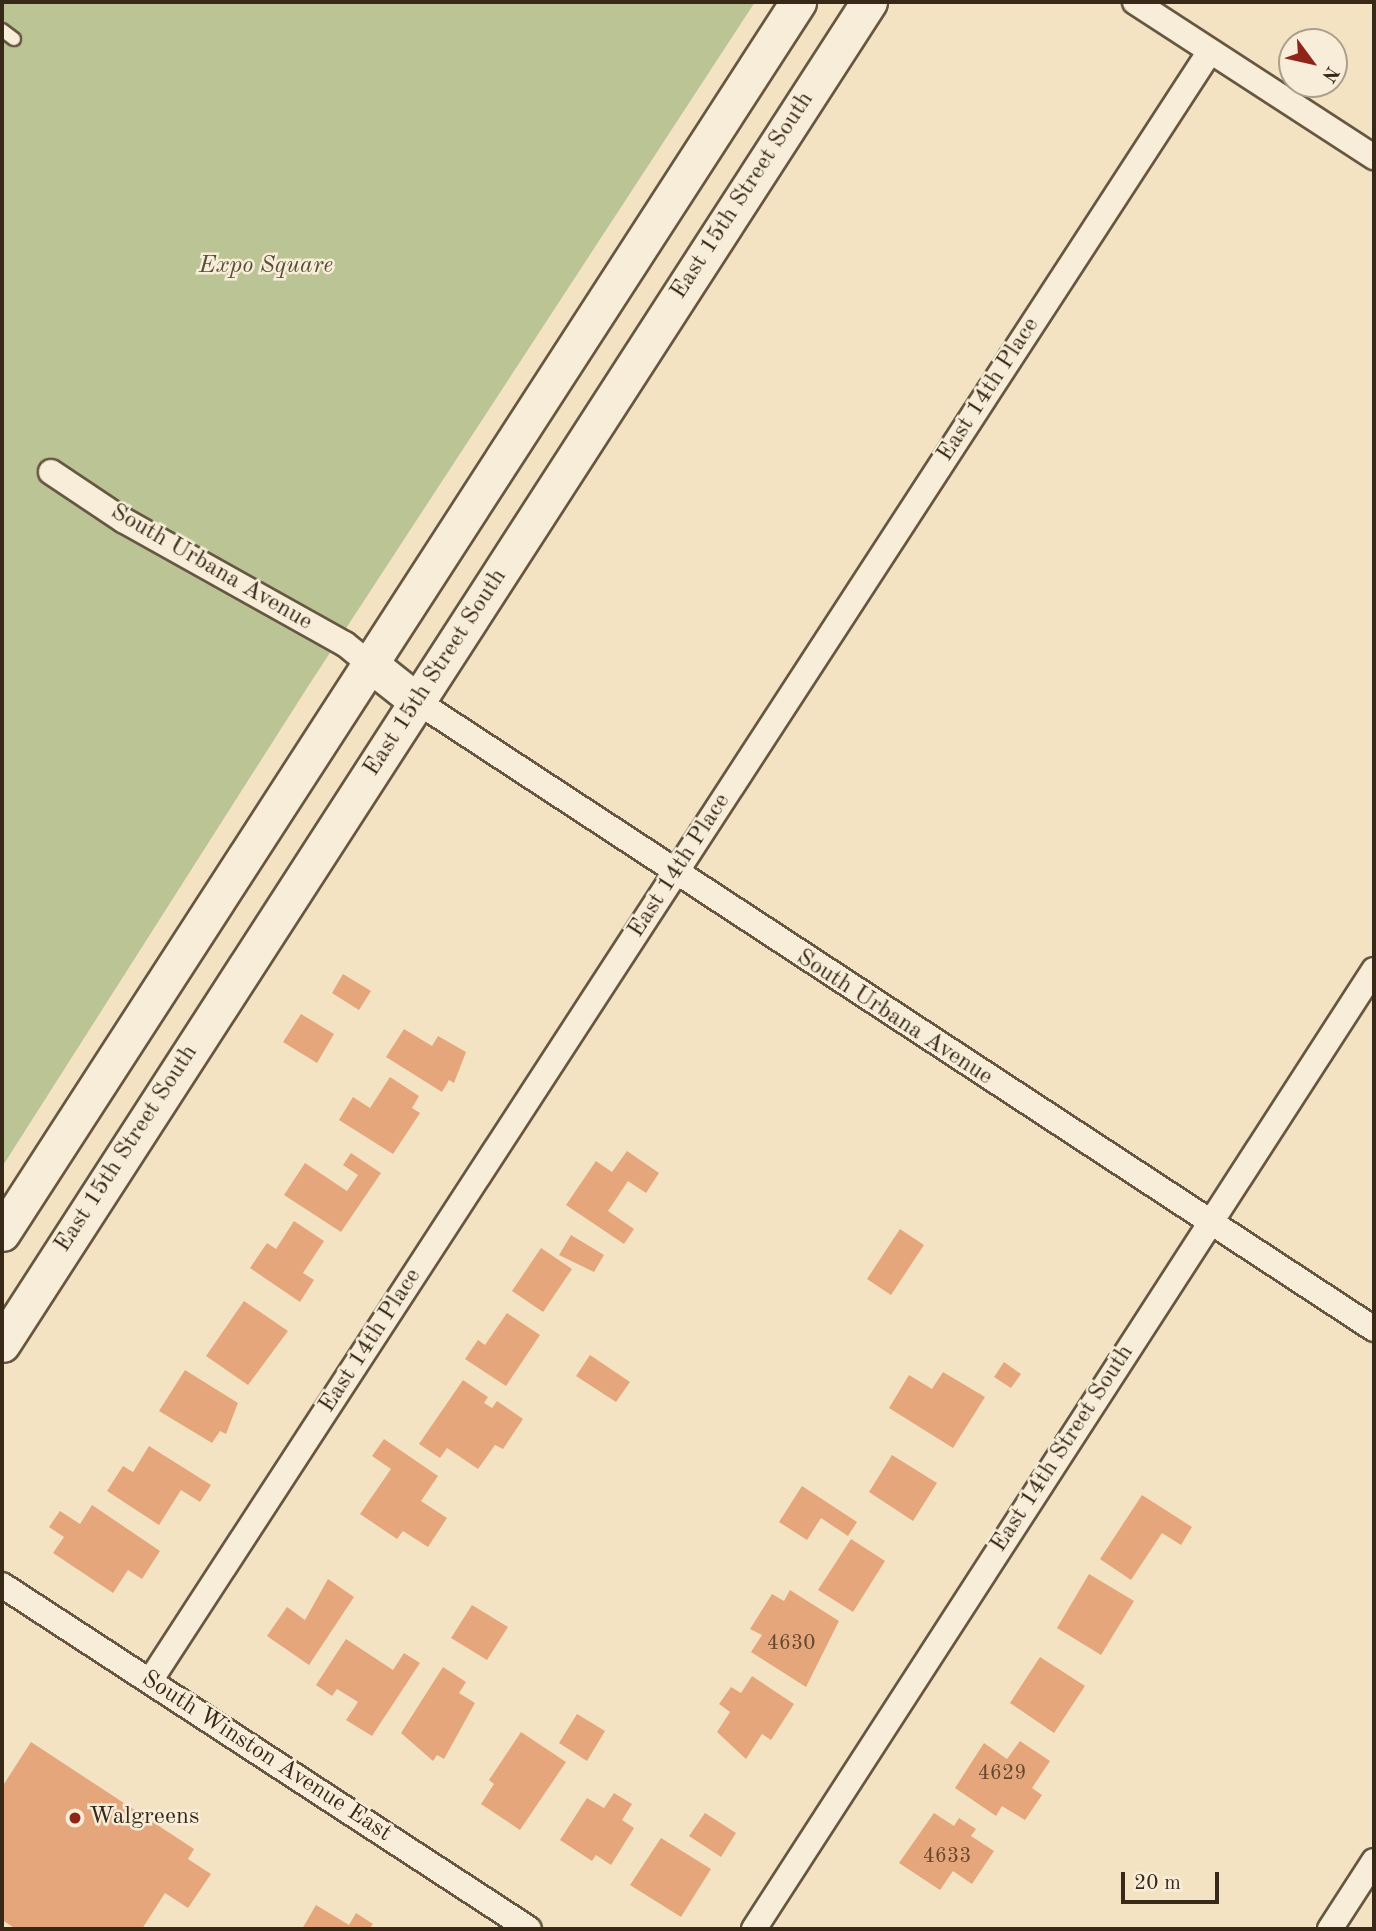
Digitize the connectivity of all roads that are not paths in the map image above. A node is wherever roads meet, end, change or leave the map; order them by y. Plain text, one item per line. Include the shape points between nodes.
1 (798, 2) edge
2 (869, 2) edge
3 (1135, 2) edge
4 (2, 30) edge
5 (14, 38) dead end
6 (1210, 51) junction
7 (1374, 157) edge
8 (51, 472) dead end
9 (370, 664) junction
10 (418, 702) junction
11 (674, 874) junction
12 (1374, 970) edge
13 (1209, 1223) junction
14 (2, 1233) edge
15 (1374, 1329) edge
16 (2, 1344) edge
17 (2, 1585) edge
18 (150, 1681) junction
19 (1374, 1861) edge
20 (529, 1929) edge
21 (754, 1929) edge
22 (1330, 1929) edge

1 - 9 main road
2 - 10 main road, East 15th Street South
3 - 6 street
4 - 5 lane
6 - 7 street
6 - 11 street, East 14th Place
8 - 9 street, South Urbana Avenue via 123,520 345,644
9 - 10 main road
9 - 14 main road
10 - 11 street, South Urbana Avenue
10 - 16 main road, East 15th Street South
11 - 13 street, South Urbana Avenue
11 - 18 street, East 14th Place
12 - 13 street, East 14th Street South
13 - 15 street, South Urbana Avenue
13 - 21 street, East 14th Street South
17 - 18 street, South Winston Avenue East
18 - 20 street, South Winston Avenue East
19 - 22 street

